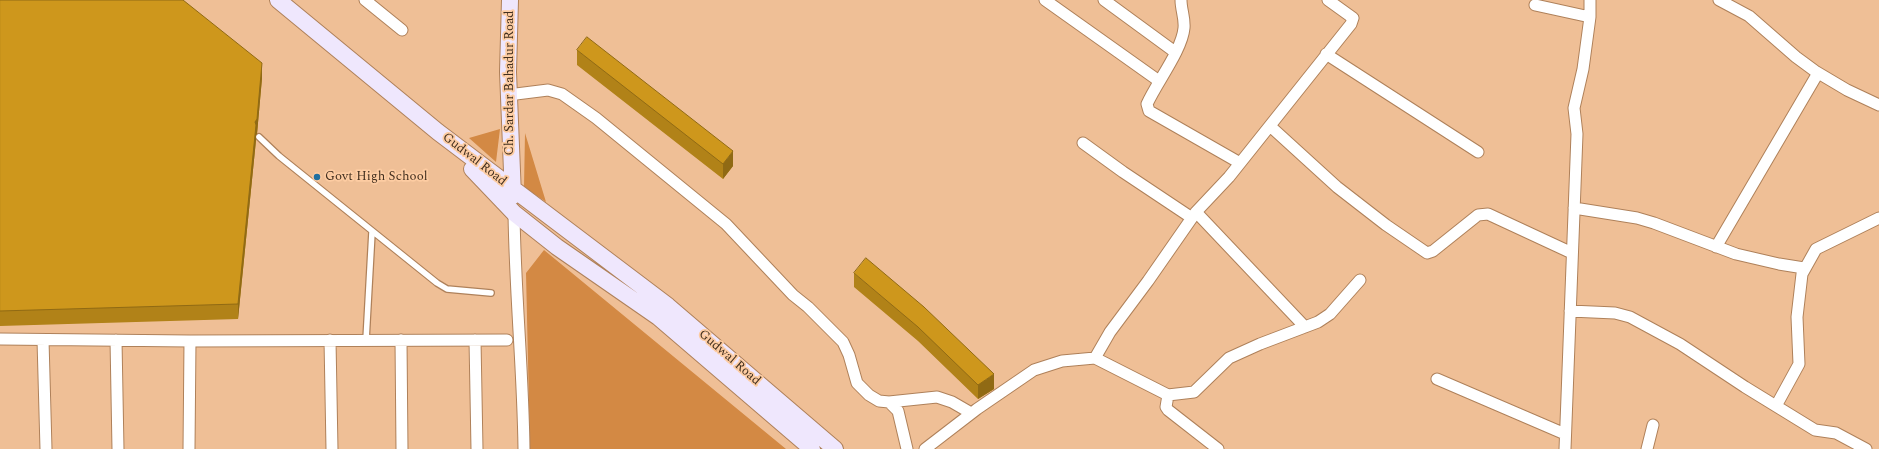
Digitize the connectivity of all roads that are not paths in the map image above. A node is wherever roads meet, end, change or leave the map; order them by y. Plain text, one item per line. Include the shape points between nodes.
1 (278, 0) edge
2 (365, 0) edge
3 (510, 0) edge
4 (1044, 0) edge
5 (1104, 0) edge
6 (1181, 0) edge
7 (1328, 0) edge
8 (1590, 0) edge
9 (1719, 0) edge
10 (1535, 5) dead end
11 (1590, 17) junction
12 (402, 30) dead end
13 (1175, 52) junction
14 (1326, 54) junction
15 (1818, 72) junction
16 (1159, 81) junction
17 (508, 95) junction
18 (1879, 105) edge
19 (1270, 126) junction
20 (438, 132) junction
21 (259, 137) dead end
22 (1083, 143) dead end
23 (1478, 152) dead end
24 (1240, 163) junction
25 (512, 189) junction
26 (1574, 208) junction
27 (514, 213) junction
28 (1194, 215) junction
29 (1879, 218) edge
30 (372, 232) junction
31 (1716, 247) junction
32 (1572, 253) junction
33 (1804, 268) junction
34 (1360, 280) dead end
35 (491, 293) dead end
36 (1570, 311) junction
37 (1305, 327) junction
38 (0, 340) edge
39 (43, 340) junction
40 (116, 340) junction
41 (330, 340) junction
42 (366, 340) junction
43 (401, 340) junction
44 (476, 340) junction
45 (507, 340) dead end
46 (190, 341) junction
47 (1095, 358) junction
48 (1437, 379) dead end
49 (1168, 395) junction
50 (889, 402) junction
51 (1776, 406) junction
52 (971, 413) junction
53 (1653, 425) dead end
54 (1565, 434) junction
55 (46, 449) edge
56 (118, 449) edge
57 (189, 449) edge
58 (332, 449) edge
59 (402, 449) edge
60 (477, 449) edge
61 (524, 449) edge
62 (812, 449) edge
63 (835, 449) edge
64 (907, 449) edge
65 (925, 449) edge
66 (1218, 449) edge
67 (1564, 449) edge
68 (1647, 449) edge
69 (1866, 449) edge

1 - 20 main road
2 - 12 street
3 - 17 main road, Ch. Sardar Bahadur Road
4 - 16 street
5 - 13 street
6 - 13 street via 1184,28 1181,42
7 - 14 street via 1353,18
8 - 11 street
9 - 15 street via 1749,16 1796,57
10 - 11 street
11 - 26 street via 1583,69 1574,108 1577,134
13 - 16 street
14 - 19 street
14 - 23 street
15 - 18 street via 1847,90
15 - 31 street
16 - 24 street via 1147,104 1150,111
17 - 25 main road, Ch. Sardar Bahadur Road
17 - 50 street via 548,90 562,94 596,118 726,224 793,295 843,342 857,383 879,401
19 - 24 street
19 - 32 street via 1337,187 1427,253 1478,215 1488,214
20 - 25 main road, Gudwal Road
20 - 27 main road, Gudwal Road
21 - 30 lane
22 - 28 street via 1123,172
24 - 28 street
25 - 27 main road, Ch. Sardar Bahadur Road
25 - 63 main road, Gudwal Road via 668,306
26 - 31 street via 1646,221
26 - 32 street
27 - 61 street
27 - 62 main road, Gudwal Road via 658,317
28 - 37 street
28 - 47 street via 1110,332
29 - 33 street via 1816,249
30 - 35 lane via 447,289
30 - 42 lane
31 - 33 street via 1736,254
32 - 36 street
33 - 51 street via 1797,317 1799,364
34 - 37 street via 1330,314
36 - 51 street via 1615,313 1630,317 1680,344
36 - 54 street
37 - 49 street via 1229,358 1194,392
38 - 39 street
39 - 40 street
39 - 55 street
40 - 46 street
40 - 56 street
41 - 42 street
41 - 46 street
41 - 58 street
42 - 43 street
43 - 44 street
43 - 59 street
44 - 45 street
44 - 60 street
46 - 57 street
47 - 49 street
47 - 52 street via 1062,361 1034,370
48 - 54 street
49 - 66 street via 1168,410
50 - 52 street via 937,397
50 - 64 street via 898,411
51 - 69 street via 1815,430 1836,433
52 - 65 street
53 - 68 street
54 - 67 street

